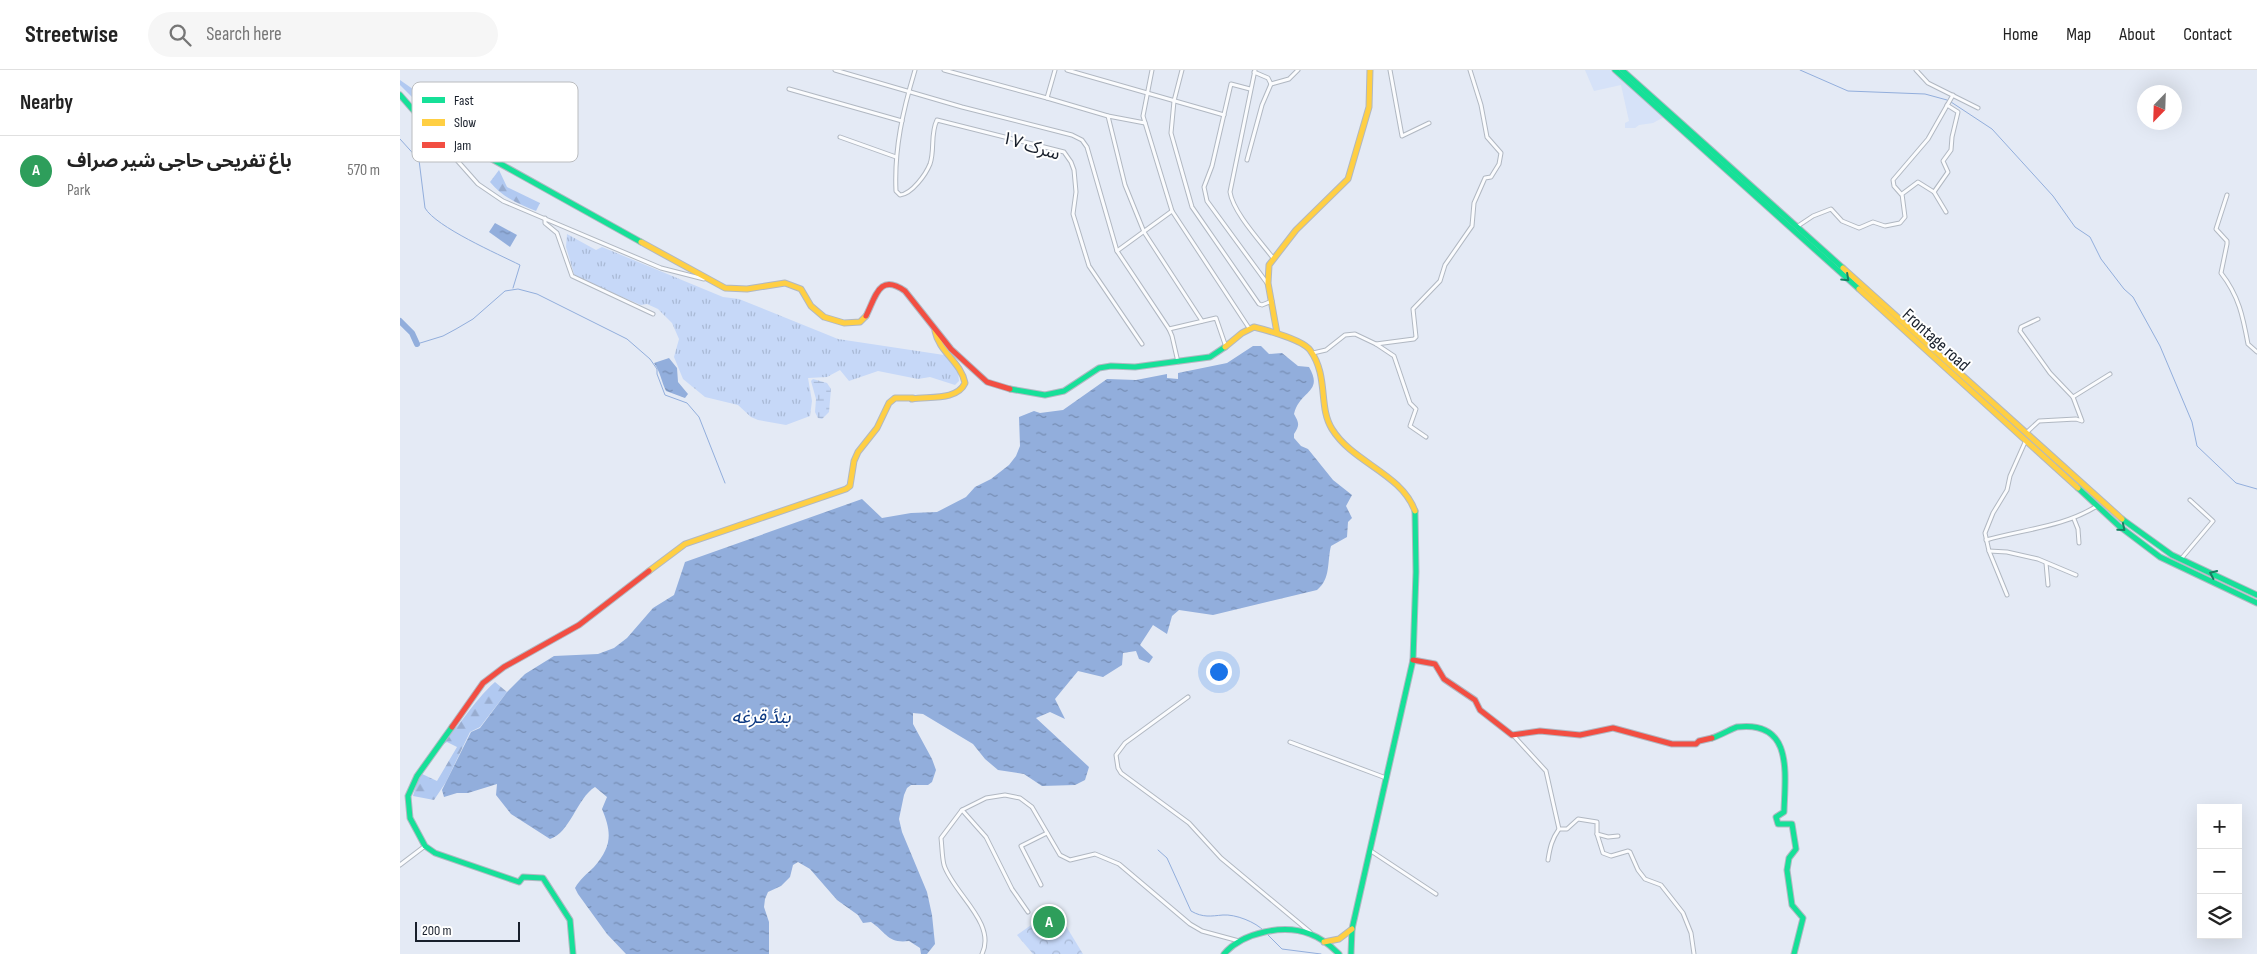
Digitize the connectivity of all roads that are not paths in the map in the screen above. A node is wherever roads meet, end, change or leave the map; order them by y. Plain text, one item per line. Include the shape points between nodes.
1 (835, 70) edge
2 (916, 70) edge
3 (947, 70) edge
4 (1055, 70) edge
5 (1067, 70) edge
6 (1152, 70) edge
7 (1182, 70) edge
8 (1298, 70) edge
9 (1370, 70) edge
10 (1390, 70) edge
11 (1470, 70) edge
12 (1615, 70) edge
13 (1622, 70) edge
14 (1916, 70) edge
15 (1254, 71) edge
16 (1271, 84) junction
17 (1250, 89) junction
18 (789, 90) dead end
19 (909, 92) junction
20 (1149, 93) junction
21 (400, 95) edge
22 (1952, 96) junction
23 (1047, 98) junction
24 (1174, 101) junction
25 (1948, 104) junction
26 (412, 108) edge
27 (1978, 108) dead end
28 (1224, 114) junction
29 (1108, 116) junction
30 (902, 121) junction
31 (1146, 123) junction
32 (1429, 123) dead end
33 (840, 137) dead end
34 (896, 157) junction
35 (1247, 160) dead end
36 (459, 162) edge
37 (498, 162) edge
38 (1934, 192) junction
39 (1902, 194) junction
40 (2227, 196) dead end
41 (1172, 211) junction
42 (1946, 212) dead end
43 (545, 218) junction
44 (1798, 226) junction
45 (1144, 232) junction
46 (1117, 251) junction
47 (1273, 258) junction
48 (708, 279) junction
49 (1268, 283) junction
50 (1272, 301) junction
51 (654, 314) dead end
52 (2038, 319) dead end
53 (1202, 321) junction
54 (934, 328) junction
55 (1249, 328) junction
56 (1169, 329) junction
57 (1277, 333) junction
58 (1142, 344) dead end
59 (1376, 344) junction
60 (1226, 348) junction
61 (2257, 352) edge
62 (1313, 353) junction
63 (1178, 362) junction
64 (2110, 374) dead end
65 (2073, 397) junction
66 (2025, 436) junction
67 (1426, 437) dead end
68 (2190, 500) dead end
69 (2097, 506) junction
70 (2074, 519) junction
71 (1986, 540) junction
72 (2079, 543) dead end
73 (1989, 551) junction
74 (2172, 555) junction
75 (2181, 559) junction
76 (2168, 561) junction
77 (2046, 562) junction
78 (2076, 574) dead end
79 (2048, 585) dead end
80 (2007, 595) dead end
81 (2257, 595) edge
82 (2257, 603) edge
83 (1413, 660) junction
84 (1188, 697) dead end
85 (1512, 735) junction
86 (1290, 742) dead end
87 (1386, 779) junction
88 (962, 810) junction
89 (1559, 828) junction
90 (1047, 833) junction
91 (1597, 834) junction
92 (1618, 836) dead end
93 (425, 846) junction
94 (1371, 851) junction
95 (1548, 860) dead end
96 (400, 865) edge
97 (1041, 885) dead end
98 (1436, 894) dead end
99 (1028, 912) dead end
100 (1352, 929) junction
101 (1311, 934) junction
102 (1239, 940) junction
103 (1318, 940) junction
104 (573, 954) edge
105 (982, 954) edge
106 (1224, 954) edge
107 (1339, 954) edge
108 (1351, 954) edge
109 (1694, 954) edge
110 (1794, 954) edge

1 - 19 street
2 - 19 street
3 - 23 street
4 - 23 street
5 - 20 street
6 - 20 street
7 - 24 street
8 - 16 street via 1289,79
9 - 47 main road via 1369,107 1348,179 1296,230
10 - 32 street via 1402,136
11 - 59 street via 1485,132 1501,153 1499,164 1491,177 1485,178 1474,203 1472,226 1446,265 1440,281 1413,309 1414,339
12 -> 66 main road, Frontage road
13 - 44 main road
14 - 22 street via 1928,83
15 - 16 street via 1268,78
15 - 17 street
16 - 35 street via 1262,104
17 - 28 street via 1230,84
17 - 47 street via 1230,192 1231,199
18 - 30 street
19 - 30 street
19 - 46 street via 1082,140 1087,147
20 - 24 street
20 - 31 street via 1143,116
21 - 26 main road
22 - 25 street
22 - 27 street
23 - 29 street
24 - 28 street
24 - 50 street via 1171,133 1192,206 1259,304
25 - 38 street via 1958,112 1951,150 1943,161 1948,172
25 - 39 street via 1928,139 1893,180
28 - 49 street via 1204,187 1207,201
29 - 31 street
29 - 45 street via 1125,185
30 - 34 street
31 - 41 street
33 - 34 street
34 - 58 street, سرک ۱۷ via 896,191 900,195 909,192 930,163 937,120 1064,152 1074,170 1073,214 1089,266
36 - 43 street via 478,184 503,200
37 - 48 main road
38 - 39 street via 1918,182
38 - 42 street
39 - 44 street via 1905,217 1900,223 1885,226 1873,222 1859,228 1842,222 1831,209
40 - 61 street via 2216,228 2227,240 2221,273 2245,320 2248,344
41 - 45 street
41 - 55 street
43 - 48 street via 661,268
43 - 51 street via 545,223 557,233 572,276
44 - 66 main road
45 - 46 street
45 - 53 street
46 - 56 street
47 - 49 main road via 1269,265
48 - 54 main road via 725,288 736,289 777,283 793,285 801,289 817,313 834,321 849,323 865,319 880,288 895,284 905,291
49 - 50 main road
50 - 57 main road
52 - 65 street via 2021,327 2020,331 2050,373
53 - 56 street
53 - 60 street via 1216,318
54 - 63 main road via 987,382 1045,395 1064,391 1099,368
54 - 93 main road via 938,344 960,367 963,375 960,390 954,394 892,401 858,452 850,486 685,544 579,625 483,683 421,770 408,796 410,818
55 - 57 main road via 1260,327
55 - 60 main road
56 - 63 street
57 - 62 main road via 1304,344
59 - 62 street via 1355,334 1345,335 1326,350
59 - 67 street via 1394,356 1410,403 1416,409 1410,426
60 - 63 main road via 1210,357
62 - 83 main road via 1322,374 1325,407 1332,429 1351,449 1402,489 1414,506
64 - 65 street
65 - 66 street via 2082,421 2039,421
66 - 69 main road, Frontage road
66 - 71 street via 2007,490 1988,524
66 - 74 main road via 2128,525
68 - 75 street via 2213,521
69 - 70 street
69 -> 76 main road, Frontage road via 2144,546
70 - 71 street
70 - 72 street
71 - 73 street
73 - 77 street
73 - 80 street
74 - 75 main road
74 - 76 main road
81 -> 75 main road
76 - 82 main road, Frontage road
77 - 78 street
77 - 79 street
83 - 85 main road via 1435,664 1444,679 1476,700 1480,710
83 - 87 main road
84 - 101 street via 1125,743 1116,755 1118,768 1189,823 1221,858
85 - 89 street via 1546,771
85 - 110 main road via 1540,731 1580,735 1612,728 1681,745 1696,744 1725,734 1735,726 1766,730 1782,747 1785,757 1784,812 1776,817 1777,824 1792,824 1796,849 1789,858 1787,870 1792,905 1803,918
86 - 87 street
87 - 94 main road
88 - 90 street via 986,798 1005,795 1020,798 1032,807
88 - 99 street via 986,837 1012,889
88 - 105 street via 941,838 944,865 978,917 986,940
89 - 91 street via 1567,829 1578,819 1588,820 1597,822
89 - 95 street via 1550,845
90 - 97 street via 1021,846
90 - 102 street via 1060,855 1070,860 1095,854 1119,864 1190,924 1202,931
91 - 92 street
91 - 109 street via 1603,854 1611,856 1628,851 1645,879 1661,886 1678,906 1691,933
93 - 96 street
93 - 104 main road via 457,862 519,882 523,877 543,878 570,920
94 - 98 street
94 - 100 main road
100 - 103 main road via 1333,942
100 - 108 main road
101 - 102 main road via 1295,930 1273,931
101 - 103 main road
102 - 106 main road
103 - 107 main road

